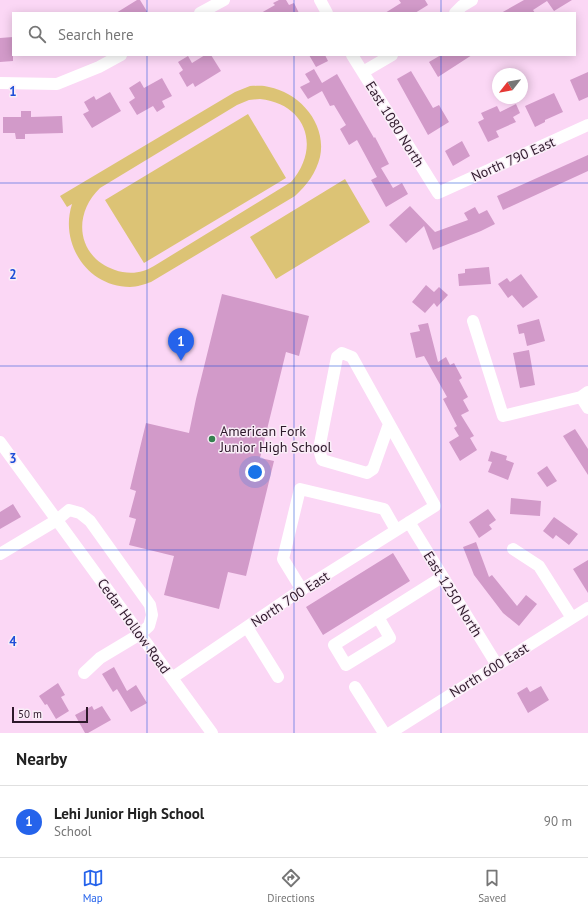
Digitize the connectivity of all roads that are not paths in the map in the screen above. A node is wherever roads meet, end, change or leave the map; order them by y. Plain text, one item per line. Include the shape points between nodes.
1 (224, 0) edge
2 (320, 0) edge
3 (472, 0) edge
4 (202, 12) edge
5 (326, 12) edge
6 (456, 12) edge
7 (120, 56) edge
8 (353, 56) edge
9 (390, 56) edge
10 (363, 72) junction
11 (0, 84) edge
12 (588, 125) edge
13 (438, 193) joint
14 (473, 321) dead end
15 (584, 395) edge
16 (588, 408) edge
17 (389, 424) junction
18 (0, 442) edge
19 (57, 520) junction
20 (409, 522) junction
21 (396, 530) junction
22 (513, 549) dead end
23 (0, 554) edge
24 (442, 577) junction
25 (302, 590) junction
26 (588, 608) edge
27 (378, 617) junction
28 (572, 618) junction
29 (247, 627) junction
30 (140, 634) junction
31 (497, 665) junction
32 (84, 673) dead end
33 (278, 677) dead end
34 (172, 678) junction
35 (355, 687) dead end
36 (212, 733) edge
37 (384, 733) edge
38 (390, 733) edge

1 - 4 street
2 - 5 street
3 - 6 street
7 - 11 street via 57,84
8 - 10 street, East 1080 North
9 - 10 street
10 - 13 street, East 1080 North
12 - 13 street, North 790 East
14 - 15 street via 503,416
15 - 16 street
17 - 17 street via 374,469 368,473 322,460 319,449 337,357 342,353 352,357
17 - 20 street, North 700 East via 435,506
18 - 19 street, Cedar Hollow Road
19 - 23 street
19 - 30 street, Cedar Hollow Road
19 - 30 street via 69,510 80,513 90,521 150,606 152,615 148,626
20 - 21 street, North 700 East
20 - 24 street, East 1250 North
21 - 25 street, North 700 East
21 - 25 street via 384,509 300,489 283,559
22 - 28 street via 539,566
24 - 27 street
24 - 31 street, East 1250 North
25 - 29 street, North 700 East
26 - 28 street, North 600 East
27 - 27 street via 334,644 346,665 390,638
28 - 31 street, North 600 East
29 - 33 street
29 - 34 street, North 700 East
30 - 32 street via 100,658
30 - 34 street, Cedar Hollow Road
31 - 38 street, North 600 East
34 - 36 street, Cedar Hollow Road
35 - 37 street

